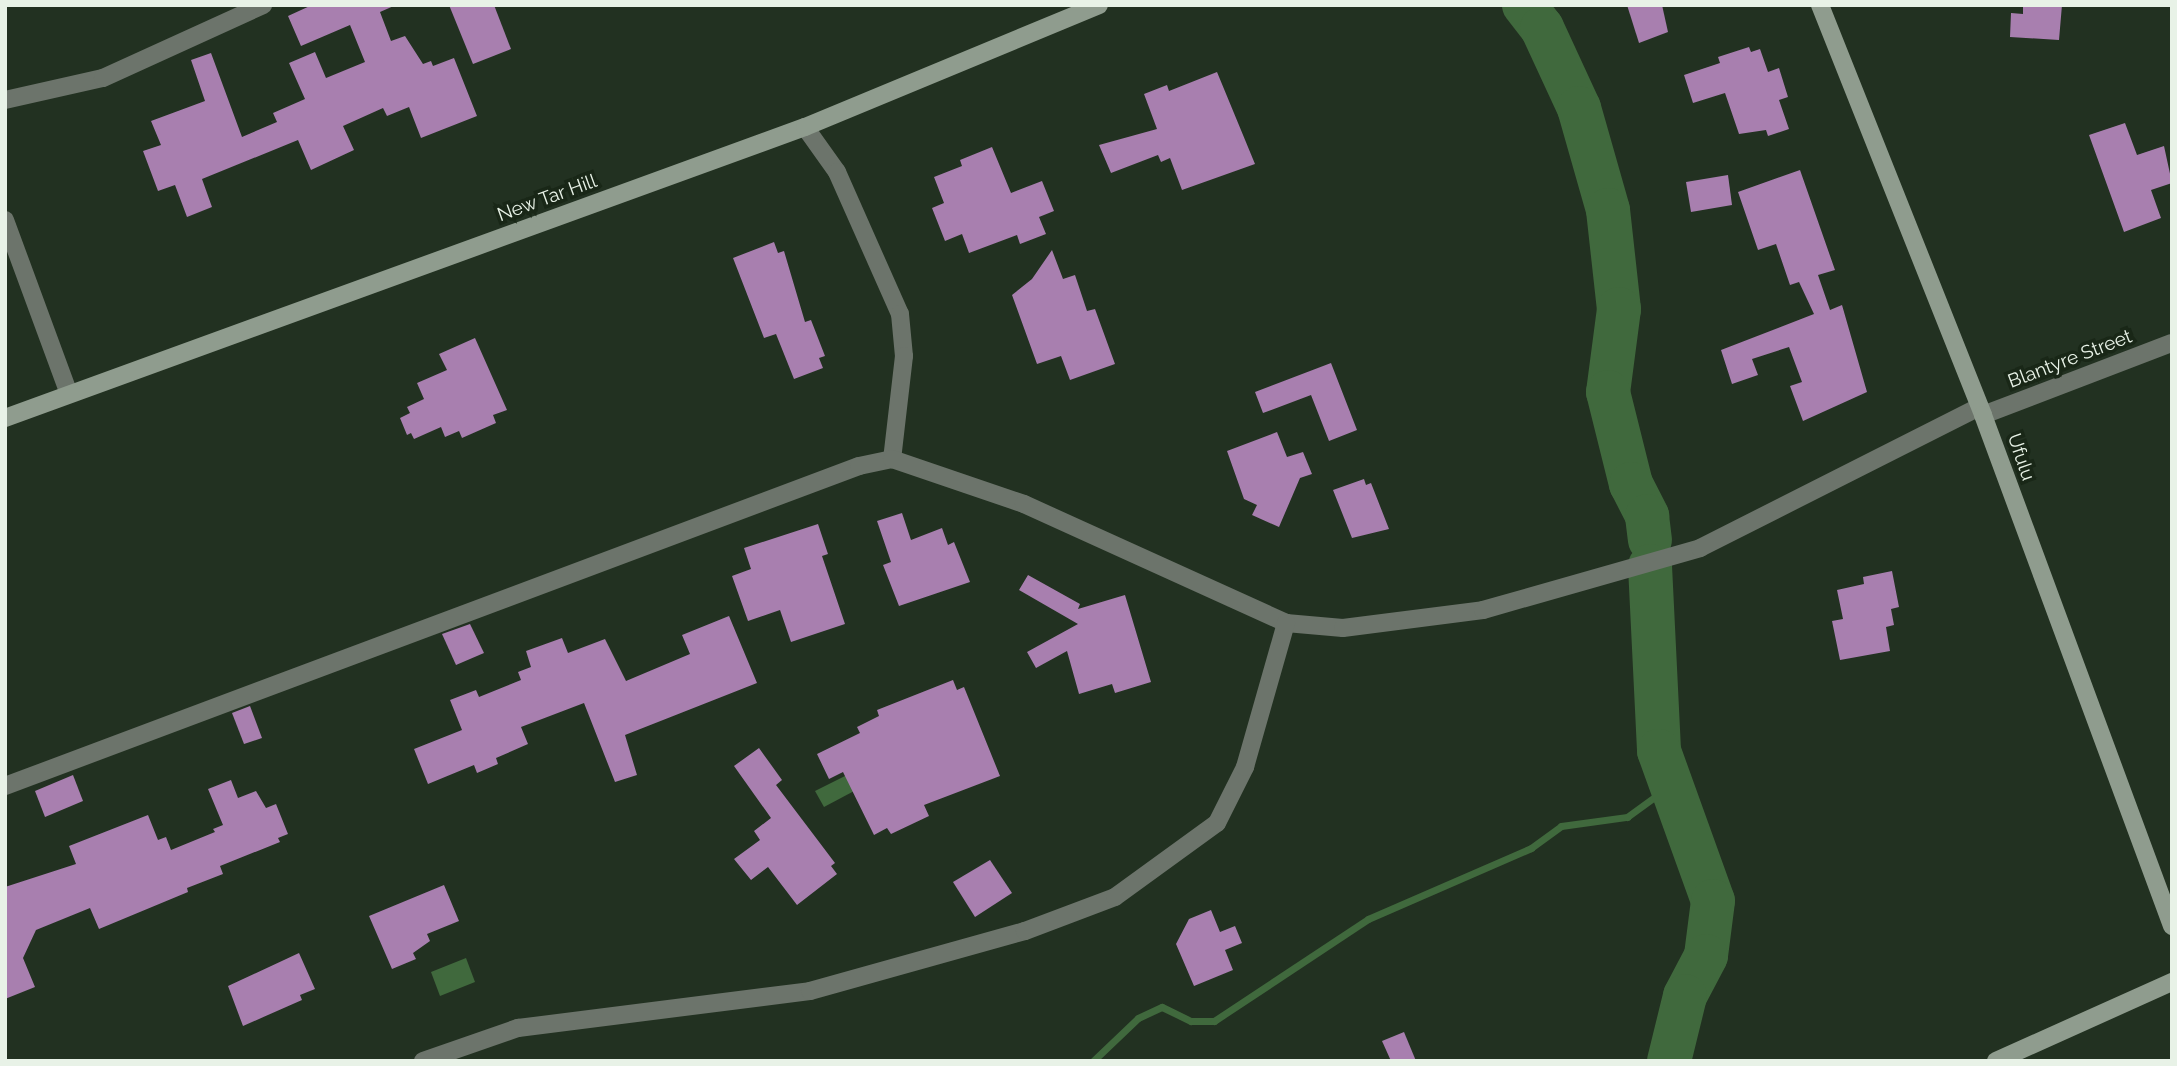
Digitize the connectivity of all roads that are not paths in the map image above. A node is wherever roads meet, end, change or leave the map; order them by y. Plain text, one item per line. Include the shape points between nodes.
1 (263, 5) edge
2 (1099, 5) edge
3 (1820, 5) edge
4 (5, 100) edge
5 (805, 127) junction
6 (5, 220) edge
7 (2172, 343) edge
8 (69, 394) junction
9 (1981, 411) junction
10 (5, 418) edge
11 (891, 459) junction
12 (1286, 623) junction
13 (5, 786) edge
14 (2172, 926) edge
15 (2172, 982) edge
16 (423, 1061) edge
17 (1996, 1061) edge

1 - 4 street via 103,78
2 - 5 street, New Tar Hill
3 - 9 street, Ufulu
5 - 8 street, New Tar Hill
5 - 11 street via 837,172 900,314 904,356
6 - 8 street
7 - 9 street, Blantyre Street
8 - 10 street, New Tar Hill
9 - 12 street, Blantyre Street via 1700,548 1663,560 1483,610 1343,628
9 - 14 street, Ufulu
11 - 12 street, Blantyre Street via 1024,503
11 - 13 street via 859,466
12 - 16 street via 1245,767 1217,823 1115,897 1025,931 810,991 518,1028
15 - 17 street

